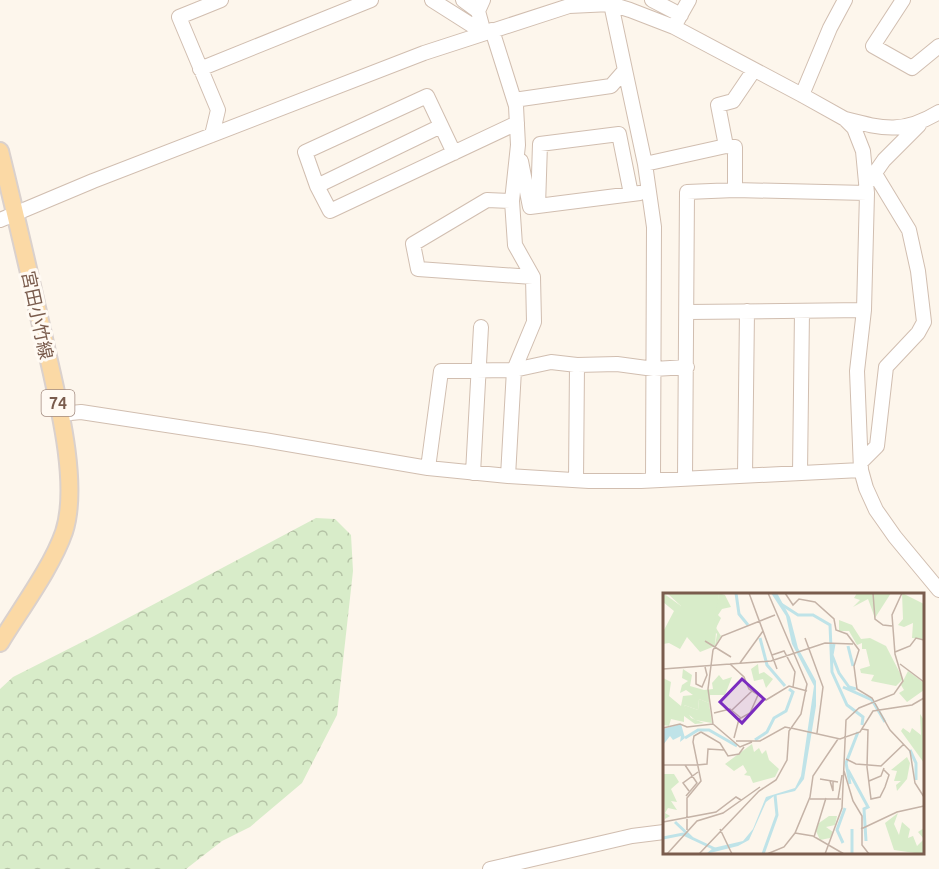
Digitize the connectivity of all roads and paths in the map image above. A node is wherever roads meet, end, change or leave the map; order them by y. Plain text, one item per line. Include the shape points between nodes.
1 (221, 0) edge
2 (371, 0) edge
3 (432, 0) edge
4 (463, 0) edge
5 (652, 0) edge
6 (689, 0) edge
7 (845, 0) edge
8 (903, 0) edge
9 (611, 4) junction
10 (480, 6) edge
11 (677, 21) junction
12 (488, 32) junction
13 (939, 46) edge
14 (200, 69) junction
15 (625, 70) junction
16 (754, 70) junction
17 (802, 95) junction
18 (514, 100) junction
19 (939, 112) edge
20 (845, 119) junction
21 (517, 123) junction
22 (920, 123) junction
23 (441, 126) junction
24 (212, 135) junction
25 (518, 145) junction
26 (726, 146) junction
27 (0, 151) edge
28 (454, 153) junction
29 (645, 164) junction
30 (870, 184) junction
31 (317, 186) junction
32 (735, 190) junction
33 (648, 192) junction
34 (631, 194) junction
35 (512, 201) junction
36 (538, 206) junction
37 (16, 214) junction
38 (0, 220) edge
39 (533, 277) junction
40 (864, 310) junction
41 (747, 311) junction
42 (802, 311) junction
43 (688, 312) junction
44 (481, 327) dead end
45 (577, 365) junction
46 (687, 367) junction
47 (478, 369) junction
48 (654, 369) junction
49 (514, 370) junction
50 (60, 414) junction
51 (861, 466) junction
52 (428, 468) junction
53 (473, 473) junction
54 (800, 473) junction
55 (745, 475) junction
56 (508, 476) junction
57 (685, 478) junction
58 (576, 480) junction
59 (653, 480) junction
60 (939, 590) edge
61 (0, 643) edge
62 (663, 832) edge
63 (490, 869) edge

1 - 14 street via 179,17
2 - 14 street
3 - 12 street
4 - 10 street
5 - 11 street
6 - 11 street
7 - 17 street
8 - 13 street via 873,46 912,68
9 - 11 street
9 - 12 street via 569,6
9 - 15 street
10 - 12 street
11 - 16 street
12 - 18 street
12 - 24 street via 424,52
14 - 24 street via 218,110
15 - 18 street via 611,86
15 - 29 street
16 - 17 street
16 - 26 street via 733,101 718,105
17 - 20 street
18 - 21 street
19 - 22 street
20 - 22 street via 890,128
20 - 30 street via 860,139
21 - 25 street
21 - 28 street
22 - 30 street via 898,144
23 - 28 street
23 - 31 street
23 - 31 street via 428,96 305,152
24 - 37 street
25 - 35 street
25 - 36 street via 530,207
26 - 29 street
26 - 32 street via 735,147
27 - 37 main road, 宮田小竹線 / 74
28 - 31 street via 330,211
29 - 33 street
30 - 32 street
30 - 40 street
30 - 51 street via 909,230 924,322 886,368 877,446
32 - 43 street via 687,192
33 - 34 street
33 - 48 street via 654,227
34 - 36 street
34 - 36 street via 619,134 540,144
35 - 39 street via 515,245
35 - 39 street via 487,200 413,244 418,269
37 - 38 street
37 - 50 main road, 宮田小竹線 / 74
39 - 49 street via 534,322
40 - 42 street
40 - 51 street via 857,371
41 - 42 street
41 - 43 street
41 - 55 street
42 - 54 street
43 - 46 street
44 - 47 street
45 - 48 street via 617,364
45 - 49 street via 551,362
45 - 58 street
46 - 48 street
46 - 57 street
47 - 49 street
47 - 52 street via 441,371
47 - 53 street
48 - 59 street
49 - 56 street
50 - 52 street via 103,415
50 - 61 main road, 宮田小竹線 / 74 via 68,486 64,531
51 - 54 street
51 - 60 street via 876,510
52 - 53 street
53 - 56 street
54 - 55 street
55 - 57 street
56 - 58 street
57 - 59 street
58 - 59 street
62 - 63 street

